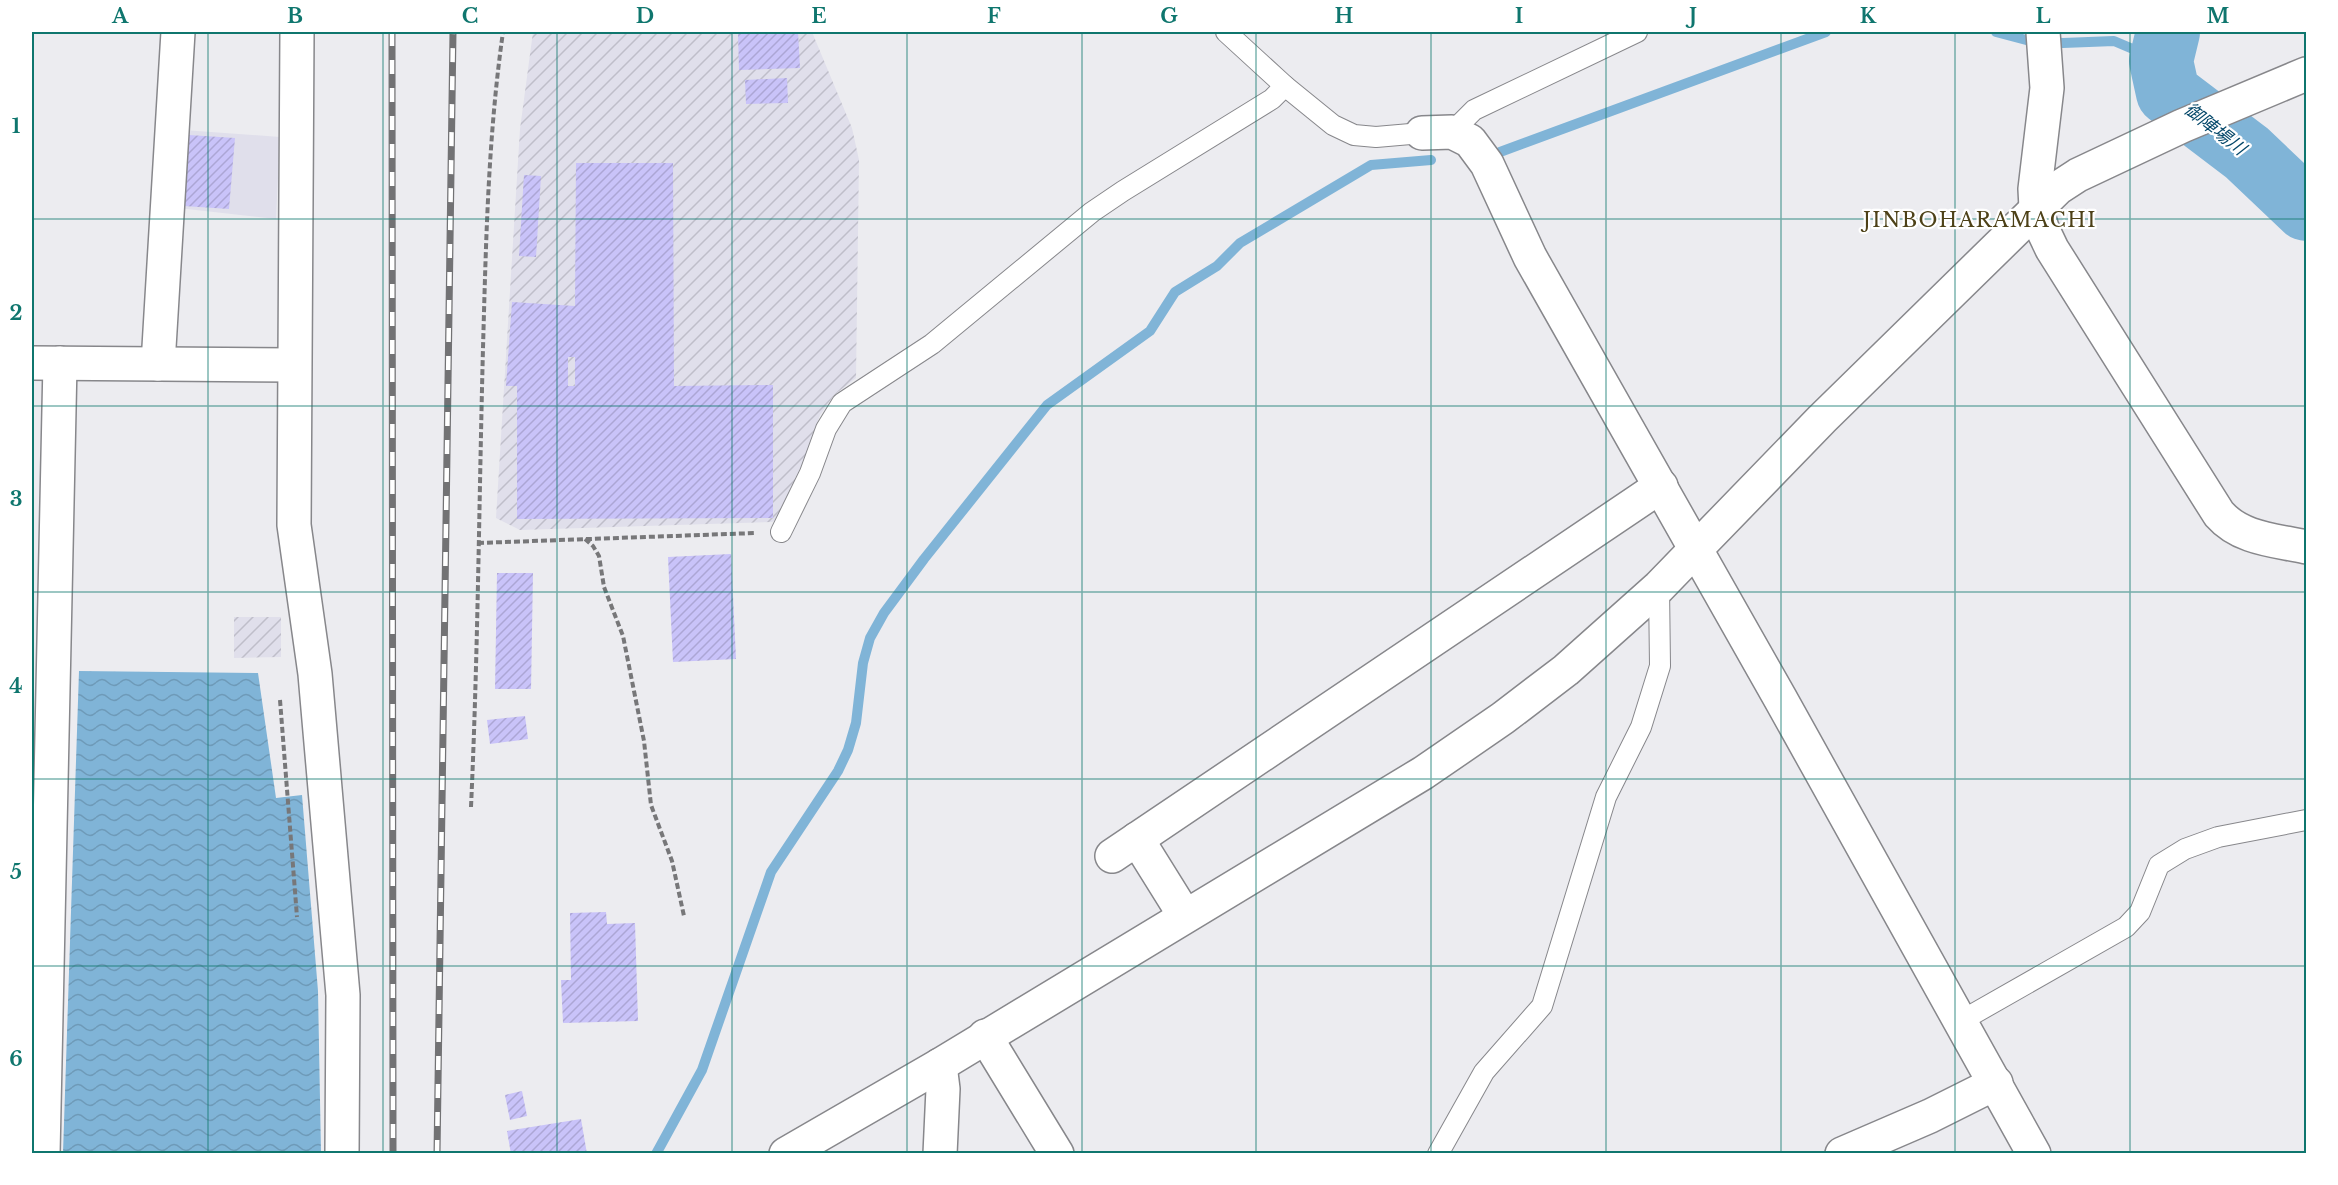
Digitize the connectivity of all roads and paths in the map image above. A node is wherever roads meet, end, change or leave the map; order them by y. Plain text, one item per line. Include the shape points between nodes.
1 (178, 32) edge
2 (297, 32) edge
3 (503, 32) edge
4 (1226, 32) edge
5 (1637, 32) edge
6 (2044, 39) edge
7 (2307, 74) edge
8 (1285, 86) junction
9 (1437, 132) junction
10 (2036, 208) junction
11 (46, 363) edge
12 (158, 364) junction
13 (294, 365) junction
14 (1661, 486) junction
15 (781, 532) joint
16 (585, 539) junction
17 (478, 543) junction
18 (1696, 548) junction
19 (2307, 548) edge
20 (1659, 587) junction
21 (43, 608) edge
22 (471, 807) dead end
23 (2307, 820) edge
24 (684, 915) dead end
25 (1185, 916) junction
26 (1961, 1020) junction
27 (985, 1036) junction
28 (940, 1065) junction
29 (1996, 1083) junction
30 (43, 1154) edge
31 (342, 1154) edge
32 (786, 1154) edge
33 (940, 1154) edge
34 (1057, 1154) edge
35 (1438, 1154) edge
36 (1842, 1154) edge
37 (2034, 1154) edge

1 - 12 street
2 - 13 street
3 - 17 path via 486,223
4 - 8 lane
5 - 9 lane via 1474,110
6 - 10 street via 2046,100
7 - 10 street via 2078,175
8 - 9 lane via 1333,125 1354,135
8 - 15 lane via 1272,99 1092,212 932,344 842,403 826,429
9 - 14 street via 1470,141 1487,164 1530,257
10 - 18 street
10 - 19 street via 2052,249 2218,514 2244,534
11 - 12 street
11 - 21 street
12 - 13 street
13 - 31 street via 294,525 315,674 343,995
14 - 18 street
14 - 25 street via 1124,848
15 - 16 path
16 - 17 path
16 - 24 path via 599,556 604,587 623,636 644,741 651,805 672,861
17 - 22 path
18 - 20 street
18 - 26 street
20 - 25 street via 1566,670 1503,718 1423,773
20 - 35 lane via 1660,666 1641,727 1606,797 1542,1006 1484,1072
21 - 30 street
23 - 26 lane via 2218,837 2185,849 2159,865 2140,912 2126,927
25 - 27 street
26 - 29 street
27 - 28 street
27 - 34 street
28 - 32 street
28 - 33 street
29 - 36 street
29 - 37 street

